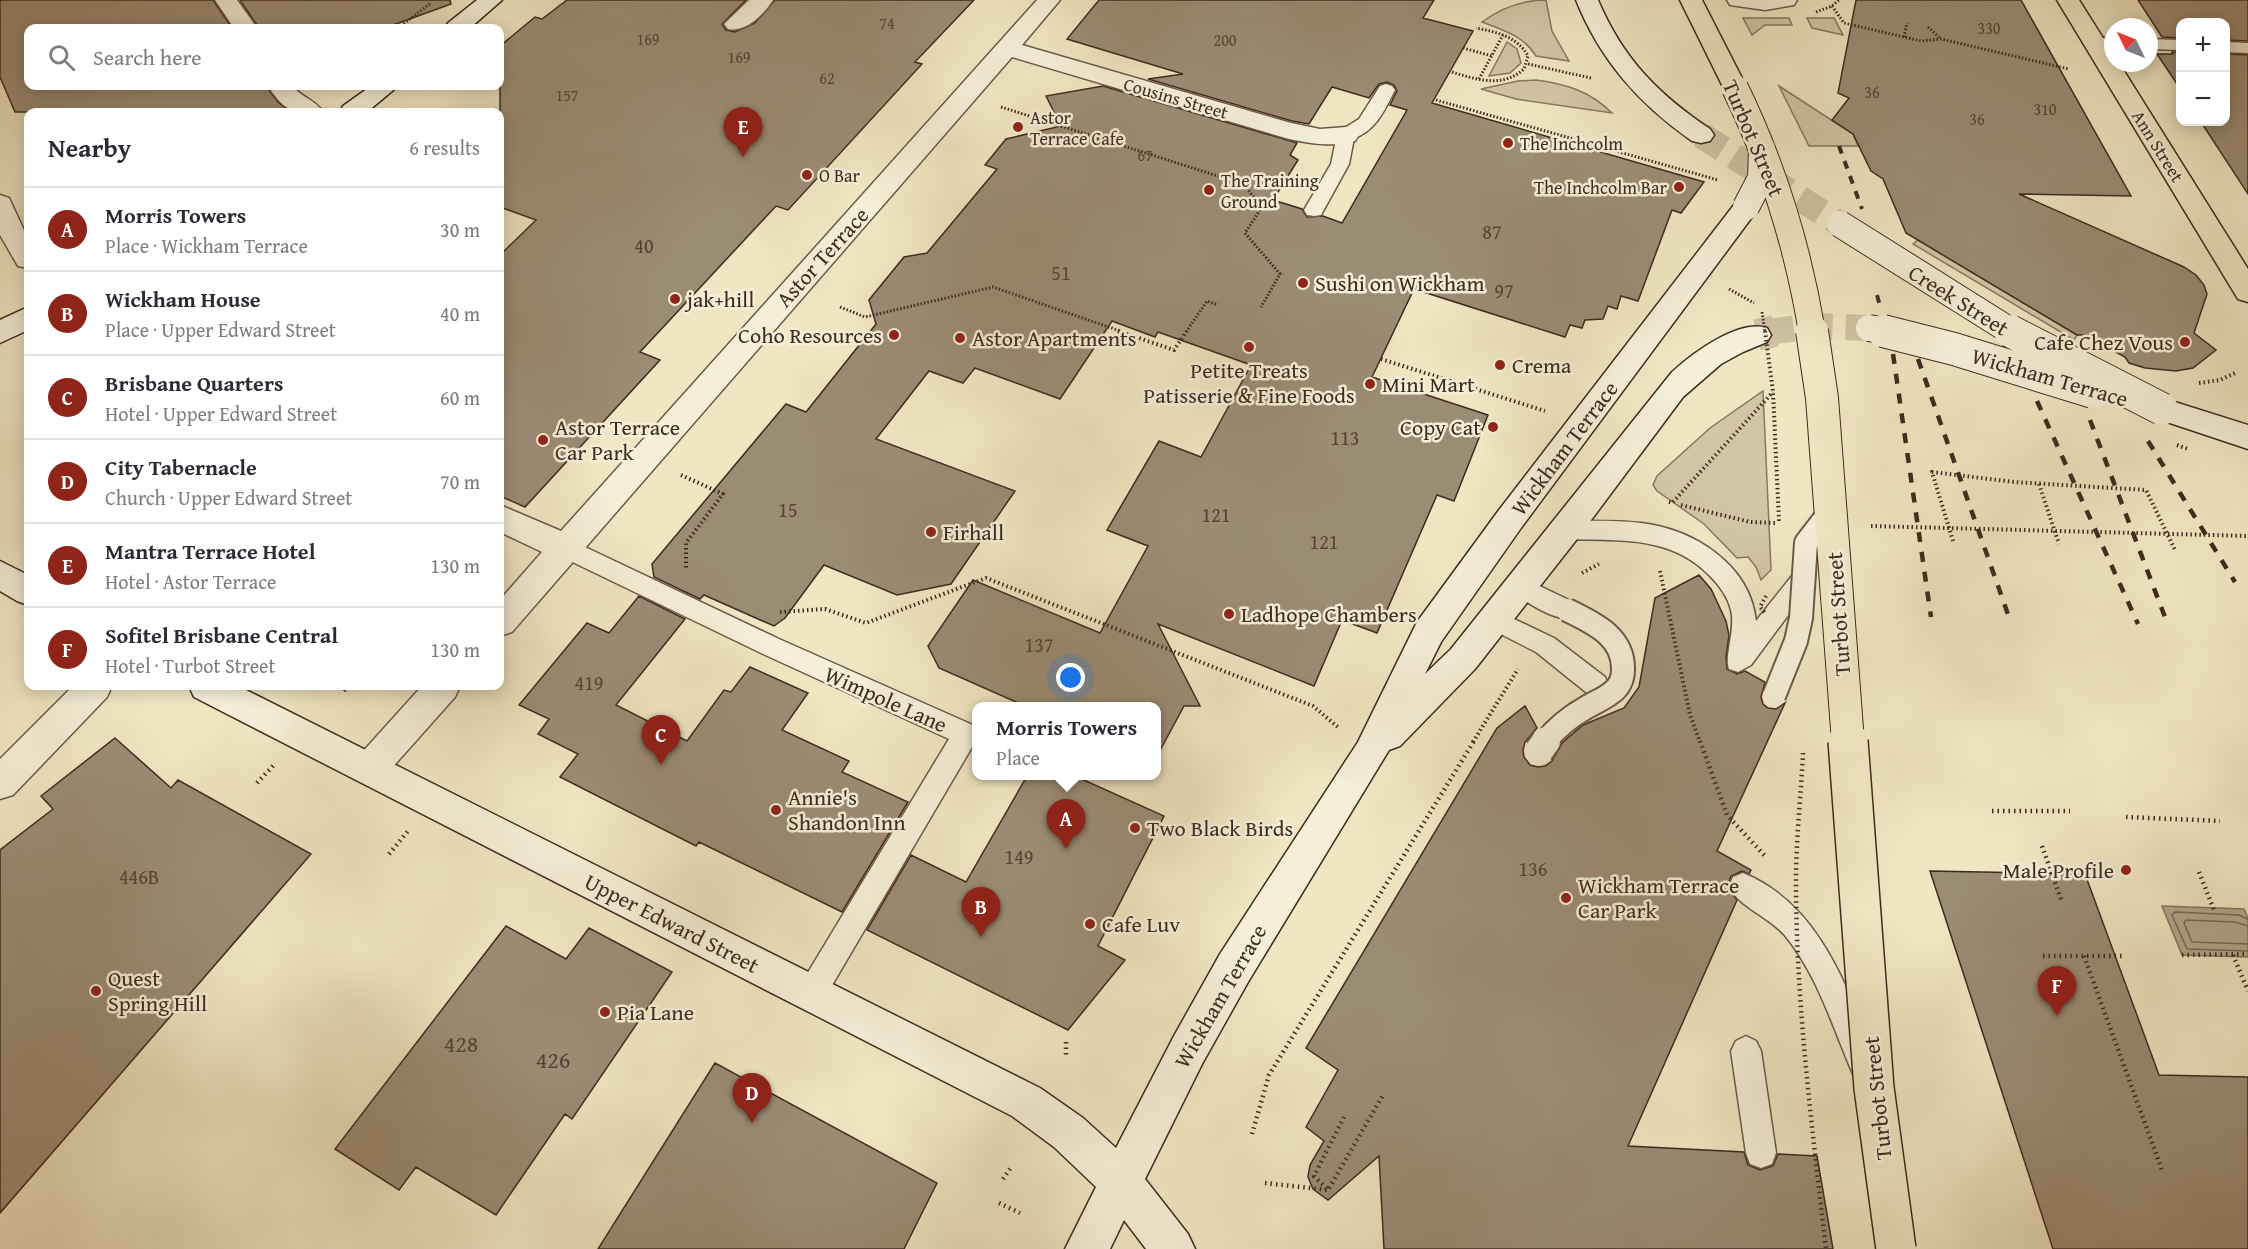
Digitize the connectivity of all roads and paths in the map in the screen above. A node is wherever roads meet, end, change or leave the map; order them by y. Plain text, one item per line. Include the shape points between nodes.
1 (226, 0) edge
2 (435, 0) edge
3 (492, 0) edge
4 (762, 0) edge
5 (1049, 0) edge
6 (1587, 0) edge
7 (1691, 0) edge
8 (1738, 0) edge
9 (1839, 0) edge
10 (2068, 0) edge
11 (1775, 1) edge
12 (1907, 23) dead end
13 (242, 24) edge
14 (403, 24) edge
15 (461, 24) edge
16 (736, 24) dead end
17 (1928, 27) dead end
18 (1476, 28) dead end
19 (1503, 35) junction
20 (1904, 37) junction
21 (1941, 39) junction
22 (2104, 43) edge
23 (2158, 44) edge
24 (2176, 45) edge
25 (2230, 47) edge
26 (1008, 48) junction
27 (1463, 48) dead end
28 (2248, 48) edge
29 (1492, 56) junction
30 (1528, 64) junction
31 (2070, 69) dead end
32 (1452, 72) dead end
33 (2121, 72) edge
34 (1593, 79) dead end
35 (1479, 80) junction
36 (283, 90) edge
37 (381, 90) edge
38 (1386, 90) dead end
39 (1436, 100) dead end
40 (1000, 107) dead end
41 (305, 108) edge
42 (357, 108) edge
43 (1346, 135) junction
44 (1701, 135) tunnel mouth
45 (1762, 149) junction
46 (1721, 181) dead end
47 (0, 204) edge
48 (1314, 210) dead end
49 (1840, 224) tunnel mouth
50 (24, 254) edge
51 (2248, 292) edge
52 (1218, 305) dead end
53 (840, 307) dead end
54 (1261, 307) dead end
55 (24, 319) edge
56 (1760, 324) joint
57 (1869, 328) tunnel mouth
58 (0, 333) edge
59 (1381, 359) dead end
60 (1773, 392) junction
61 (2162, 409) junction
62 (1552, 413) dead end
63 (2248, 437) edge
64 (676, 473) dead end
65 (2039, 484) junction
66 (1672, 503) junction
67 (1830, 512) junction
68 (504, 520) edge
69 (1786, 523) dead end
70 (1779, 525) dead end
71 (1870, 526) dead end
72 (1566, 530) junction
73 (1655, 535) junction
74 (2248, 536) edge
75 (1953, 541) dead end
76 (2059, 544) dead end
77 (566, 548) junction
78 (2175, 550) dead end
79 (1600, 564) dead end
80 (686, 571) dead end
81 (0, 574) edge
82 (1803, 579) junction
83 (1521, 587) junction
84 (24, 589) edge
85 (1770, 589) dead end
86 (1562, 608) junction
87 (770, 613) dead end
88 (504, 618) edge
89 (1495, 620) junction
90 (1771, 620) junction
91 (1536, 640) junction
92 (1596, 684) dead end
93 (91, 690) edge
94 (214, 690) edge
95 (439, 690) edge
96 (1774, 696) dead end
97 (1803, 743) dead end
98 (1539, 751) dead end
99 (1370, 753) junction
100 (274, 765) dead end
101 (370, 768) junction
102 (0, 783) edge
103 (257, 783) dead end
104 (1992, 811) dead end
105 (2070, 811) dead end
106 (2126, 817) dead end
107 (2220, 821) dead end
108 (411, 828) dead end
109 (2042, 846) dead end
110 (389, 854) dead end
111 (1773, 864) dead end
112 (2199, 872) dead end
113 (1743, 886) dead end
114 (2062, 902) dead end
115 (2214, 910) dead end
116 (1798, 931) junction
117 (2233, 954) junction
118 (2248, 954) edge
119 (2182, 955) dead end
120 (2043, 956) dead end
121 (2084, 956) junction
122 (2125, 956) dead end
123 (2248, 990) edge
124 (811, 994) junction
125 (1066, 1042) dead end
126 (1746, 1051) dead end
127 (1066, 1055) dead end
128 (1874, 1088) junction
129 (1383, 1095) dead end
130 (1344, 1117) dead end
131 (1252, 1134) dead end
132 (1761, 1153) dead end
133 (1012, 1166) dead end
134 (2163, 1173) dead end
135 (1003, 1179) dead end
136 (1265, 1183) dead end
137 (1121, 1184) junction
138 (1328, 1190) junction
139 (999, 1203) dead end
140 (1020, 1213) dead end
141 (1087, 1249) edge
142 (1173, 1249) edge
143 (1826, 1249) edge
144 (1896, 1249) edge

1 - 13 street
2 - 14 path
3 - 15 street
4 - 16 street
5 - 26 street, Astor Terrace
6 - 44 street via 1603,36 1633,80 1655,103
7 - 45 main road, Turbot Street, bridge
8 - 11 street
9 - 20 path via 1832,6 1844,23
10 - 22 main road, Ann Street
12 - 20 path
17 - 21 path
18 - 19 path
19 - 29 path
19 - 30 path via 1523,48
20 - 21 path via 1921,41
21 - 31 path
23 - 24 lane
25 - 28 lane
26 - 43 street, Cousins Street via 1289,131 1320,137
26 - 77 street, Astor Terrace
27 - 29 path
29 - 35 path
30 - 34 path
30 - 35 path via 1523,72 1504,80
32 - 35 path
33 - 51 main road, Ann Street
36 - 41 street
37 - 42 street
38 - 43 lane via 1364,126
39 - 46 path
40 - 54 path via 1243,184 1262,207 1245,233 1280,274
43 - 48 lane via 1340,164
45 - 67 main road, Turbot Street, bridge via 1797,253 1809,310 1822,398
45 - 99 street, Wickham Terrace, bridge via 1761,178 1746,207 1429,632
47 - 50 street
49 - 61 street, Creek Street, bridge via 2023,339
52 - 53 path via 1207,301 1174,350 993,287 866,317
55 - 58 street
56 - 60 path, bridge
56 - 72 street, Wickham Terrace via 1692,369 1673,389
57 - 61 street, Wickham Terrace, bridge via 1918,337 2040,378
59 - 62 path
60 - 66 path
60 - 70 path, bridge
61 - 63 street, Creek Street
64 - 80 path via 723,494 686,543
65 - 75 path via 1932,472
65 - 76 path
65 - 78 path via 2146,490
66 - 69 path via 1750,522
66 - 73 path via 1650,498
67 - 82 lane, bridge via 1806,543
67 - 128 main road, Turbot Street, bridge
68 - 77 street
71 - 74 path, bridge
72 - 73 lane
72 - 83 street, Wickham Terrace
73 - 90 lane via 1687,546 1709,560 1730,584 1743,611 1745,630 1738,661
73 - 111 path via 1690,715 1727,815
77 - 88 street, Astor Terrace
77 - 124 lane, Wimpole Lane via 966,734
79 - 86 path via 1571,583
81 - 84 street
82 - 90 lane
82 - 96 lane, bridge via 1796,641
83 - 86 lane
83 - 89 street, Wickham Terrace
85 - 90 path, bridge via 1760,607
86 - 98 lane, bridge via 1607,632 1617,643 1624,670 1613,692 1567,720
87 - 99 path via 825,609 866,623 986,578 1313,706
89 - 91 lane
89 - 99 street, Wickham Terrace via 1463,659
91 - 92 lane
91 - 131 path via 1269,1075
93 - 102 street
94 - 101 street, Upper Edward Street
95 - 101 street
97 - 116 path, bridge via 1796,880
99 - 137 street, Wickham Terrace via 1234,968
100 - 103 path
101 - 124 street, Upper Edward Street
104 - 105 path
106 - 107 path
108 - 110 path
109 - 114 path
112 - 115 path
113 - 116 lane via 1772,904
116 - 128 lane, bridge via 1811,949
116 - 143 path, bridge via 1806,1074
117 - 118 path
117 - 119 path
117 - 123 path
120 - 121 path
121 - 122 path
121 - 134 path
124 - 137 street, Upper Edward Street via 1026,1102 1083,1144
125 - 127 path
126 - 132 lane
128 - 144 main road, Turbot Street, bridge
129 - 138 path
130 - 138 path via 1314,1176
133 - 135 path
136 - 138 path
137 - 141 street, Wickham Terrace
137 - 142 street, Upper Edward Street
139 - 140 path

